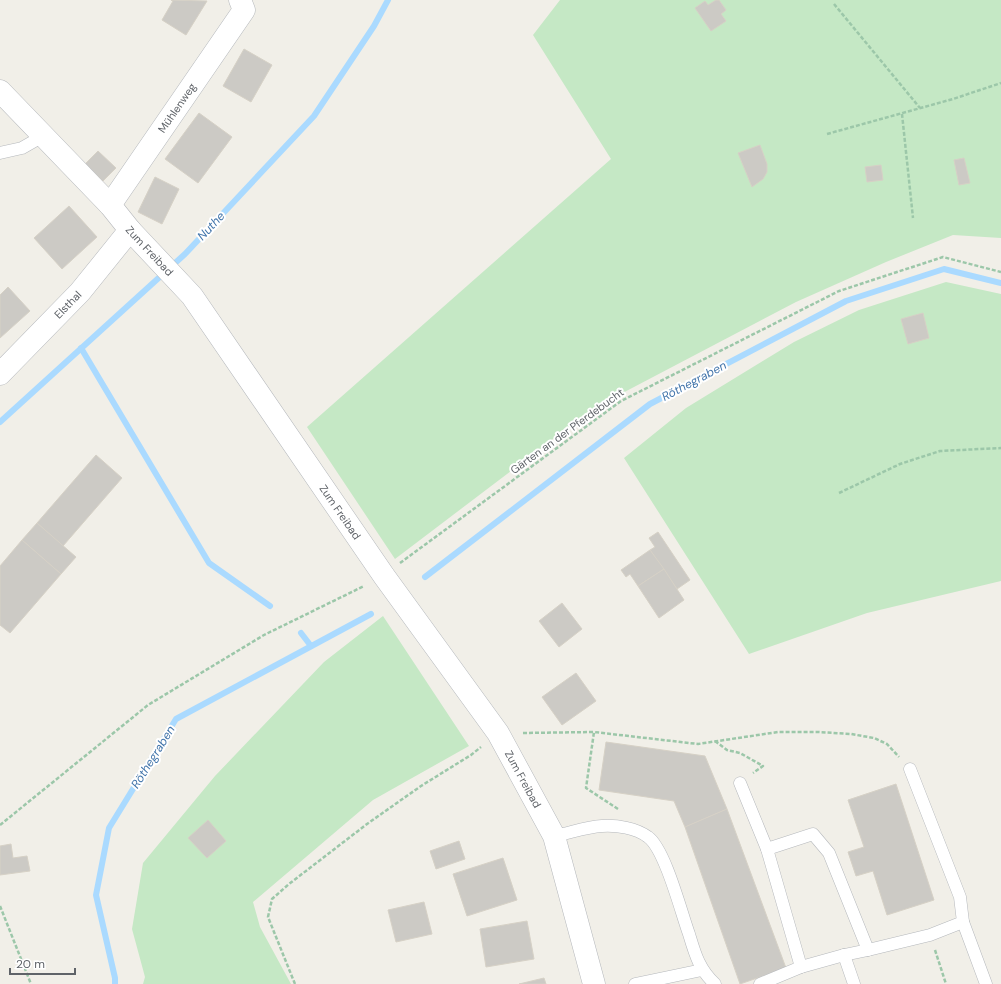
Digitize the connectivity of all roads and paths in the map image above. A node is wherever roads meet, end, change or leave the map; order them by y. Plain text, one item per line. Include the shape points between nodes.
1 (247, 3) edge
2 (834, 4) dead end
3 (1001, 83) edge
4 (0, 91) edge
5 (920, 108) junction
6 (902, 114) junction
7 (827, 134) dead end
8 (43, 136) junction
9 (0, 153) edge
10 (110, 205) junction
11 (912, 218) dead end
12 (130, 230) junction
13 (1001, 272) edge
14 (0, 374) edge
15 (1001, 448) edge
16 (839, 492) dead end
17 (384, 576) junction
18 (594, 732) junction
19 (498, 733) junction
20 (715, 741) junction
21 (910, 769) joint
22 (740, 783) joint
23 (0, 825) edge
24 (622, 827) junction
25 (554, 836) junction
26 (767, 849) junction
27 (0, 906) edge
28 (963, 922) junction
29 (930, 935) junction
30 (868, 950) junction
31 (844, 955) junction
32 (801, 968) junction
33 (702, 970) junction
34 (31, 984) edge
35 (295, 984) edge
36 (594, 984) edge
37 (635, 984) edge
38 (715, 984) edge
39 (760, 984) edge
40 (854, 984) edge
41 (946, 984) edge
42 (986, 984) edge

1 - 10 street, Mühlenweg
2 - 5 path
3 - 5 path
4 - 8 street, Zum Freibad
5 - 6 path
6 - 7 path
6 - 11 path
8 - 9 lane via 22,148
8 - 10 street, Zum Freibad
10 - 12 street, Zum Freibad
12 - 14 street, Elsthal via 80,292
12 - 17 street, Zum Freibad via 192,296
13 - 17 path, Gärten an der Pferdebucht via 942,257 839,291 620,400
15 - 16 path via 940,451 900,464
17 - 19 street, Zum Freibad
17 - 23 path, Gärten an der Pferdebucht via 264,635 148,705
18 - 19 path
18 - 20 path via 698,744
18 - 24 path via 586,788 617,807 623,816
19 - 25 street, Zum Freibad
19 - 35 path via 471,755 367,824 272,899 268,917
20 - 21 path via 778,732 851,734 874,738 887,744
20 - 22 path via 727,750 740,753 763,766
21 - 28 lane via 960,896
22 - 26 lane
24 - 25 lane via 601,826
24 - 33 lane via 636,830 657,846
25 - 36 street, Zum Freibad
26 - 30 lane via 813,834 829,853
26 - 32 lane
27 - 34 path
28 - 29 lane
28 - 42 lane
29 - 30 lane
29 - 41 path
30 - 31 lane
31 - 32 lane
31 - 40 lane
32 - 39 lane
33 - 37 lane
33 - 38 lane

